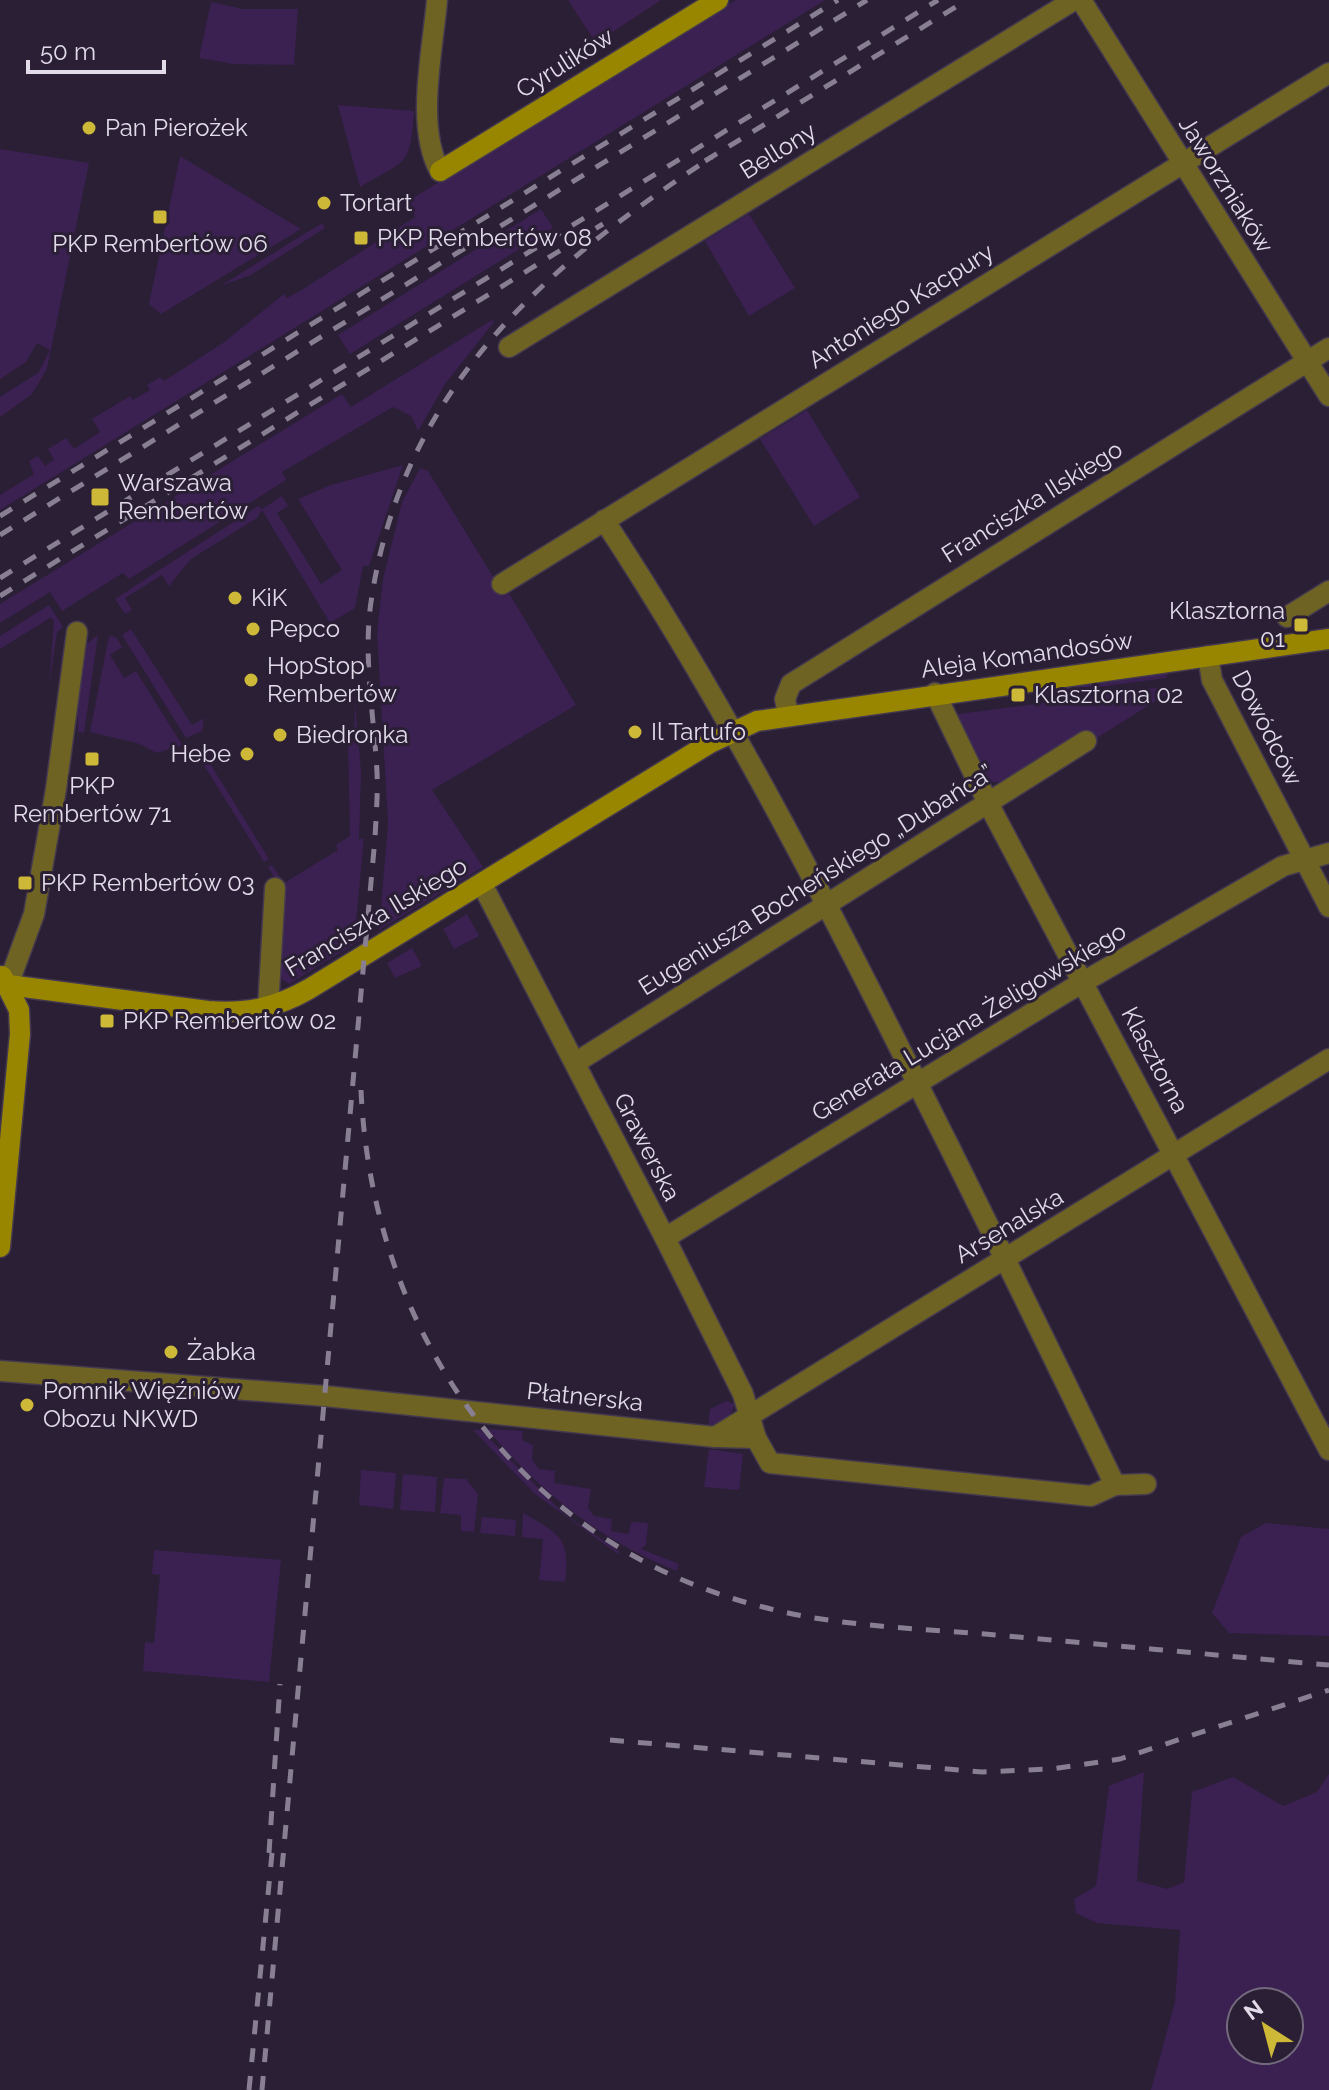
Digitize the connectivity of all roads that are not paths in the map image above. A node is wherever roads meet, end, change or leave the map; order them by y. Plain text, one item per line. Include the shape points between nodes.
1 (437, 0) edge
2 (718, 0) edge
3 (1074, 0) edge
4 (1081, 0) edge
5 (1329, 73) edge
6 (1181, 163) junction
7 (509, 347) dead end
8 (1329, 348) edge
9 (1307, 361) junction
10 (1329, 396) edge
11 (604, 520) junction
12 (502, 584) dead end
13 (1329, 591) edge
14 (1287, 617) dead end
15 (77, 632) dead end
16 (1329, 639) edge
17 (1208, 656) junction
18 (935, 693) junction
19 (788, 714) junction
20 (734, 731) junction
21 (1086, 741) dead end
22 (988, 803) junction
23 (1329, 853) edge
24 (1304, 858) junction
25 (482, 884) junction
26 (275, 888) dead end
27 (827, 903) junction
28 (1329, 907) edge
29 (4, 980) edge
30 (1085, 982) junction
31 (268, 1008) junction
32 (1329, 1059) edge
33 (575, 1063) junction
34 (918, 1083) junction
35 (1175, 1155) junction
36 (665, 1238) junction
37 (0, 1247) edge
38 (1006, 1258) junction
39 (0, 1371) edge
40 (750, 1413) junction
41 (715, 1437) junction
42 (756, 1438) junction
43 (1329, 1450) edge
44 (1146, 1484) dead end
45 (1115, 1485) junction

1 - 2 street, Cyrulików via 427,134 440,171
3 - 7 street, Bellony
4 - 6 street, Jaworzniaków
5 - 6 street, Antoniego Kacpury
6 - 9 street, Jaworzniaków
6 - 11 street, Antoniego Kacpury
8 - 9 street, Franciszka Ilskiego
9 - 10 street, Jaworzniaków
9 - 19 street, Franciszka Ilskiego via 791,684 785,699
11 - 12 street, Antoniego Kacpury
11 - 20 street
13 - 14 street
15 - 29 street via 34,914
16 - 17 street, Aleja Komandosów
17 - 18 street, Aleja Komandosów
17 - 24 street, Dowódców via 1212,680
18 - 19 street, Aleja Komandosów
18 - 22 street, Klasztorna
19 - 20 street, Aleja Komandosów
20 - 25 street, Franciszka Ilskiego
20 - 27 street
21 - 22 street, Eugeniusza Bocheńskiego „Dubańca”
22 - 27 street, Eugeniusza Bocheńskiego „Dubańca”
22 - 30 street, Klasztorna
23 - 24 street, Generała Lucjana Żeligowskiego
24 - 28 street, Dowódców
24 - 30 street, Generała Lucjana Żeligowskiego
25 - 31 street, Franciszka Ilskiego via 309,989
25 - 33 street, Grawerska
26 - 31 street
27 - 33 street, Eugeniusza Bocheńskiego „Dubańca”
27 - 34 street
29 - 31 street, Franciszka Ilskiego via 208,1011
29 - 37 street via 19,1010 20,1034
30 - 34 street, Generała Lucjana Żeligowskiego
30 - 35 street, Klasztorna
32 - 35 street, Arsenalska
33 - 36 street, Grawerska
34 - 36 street, Generała Lucjana Żeligowskiego
34 - 38 street
35 - 38 street, Arsenalska
35 - 43 street, Klasztorna
36 - 40 street, Grawerska
38 - 40 street, Arsenalska
38 - 45 street
39 - 41 street, Płatnerska via 325,1396
40 - 41 street, Arsenalska
40 - 42 street, Grawerska
41 - 42 street, Płatnerska
42 - 45 street via 773,1465 1091,1496
44 - 45 street

